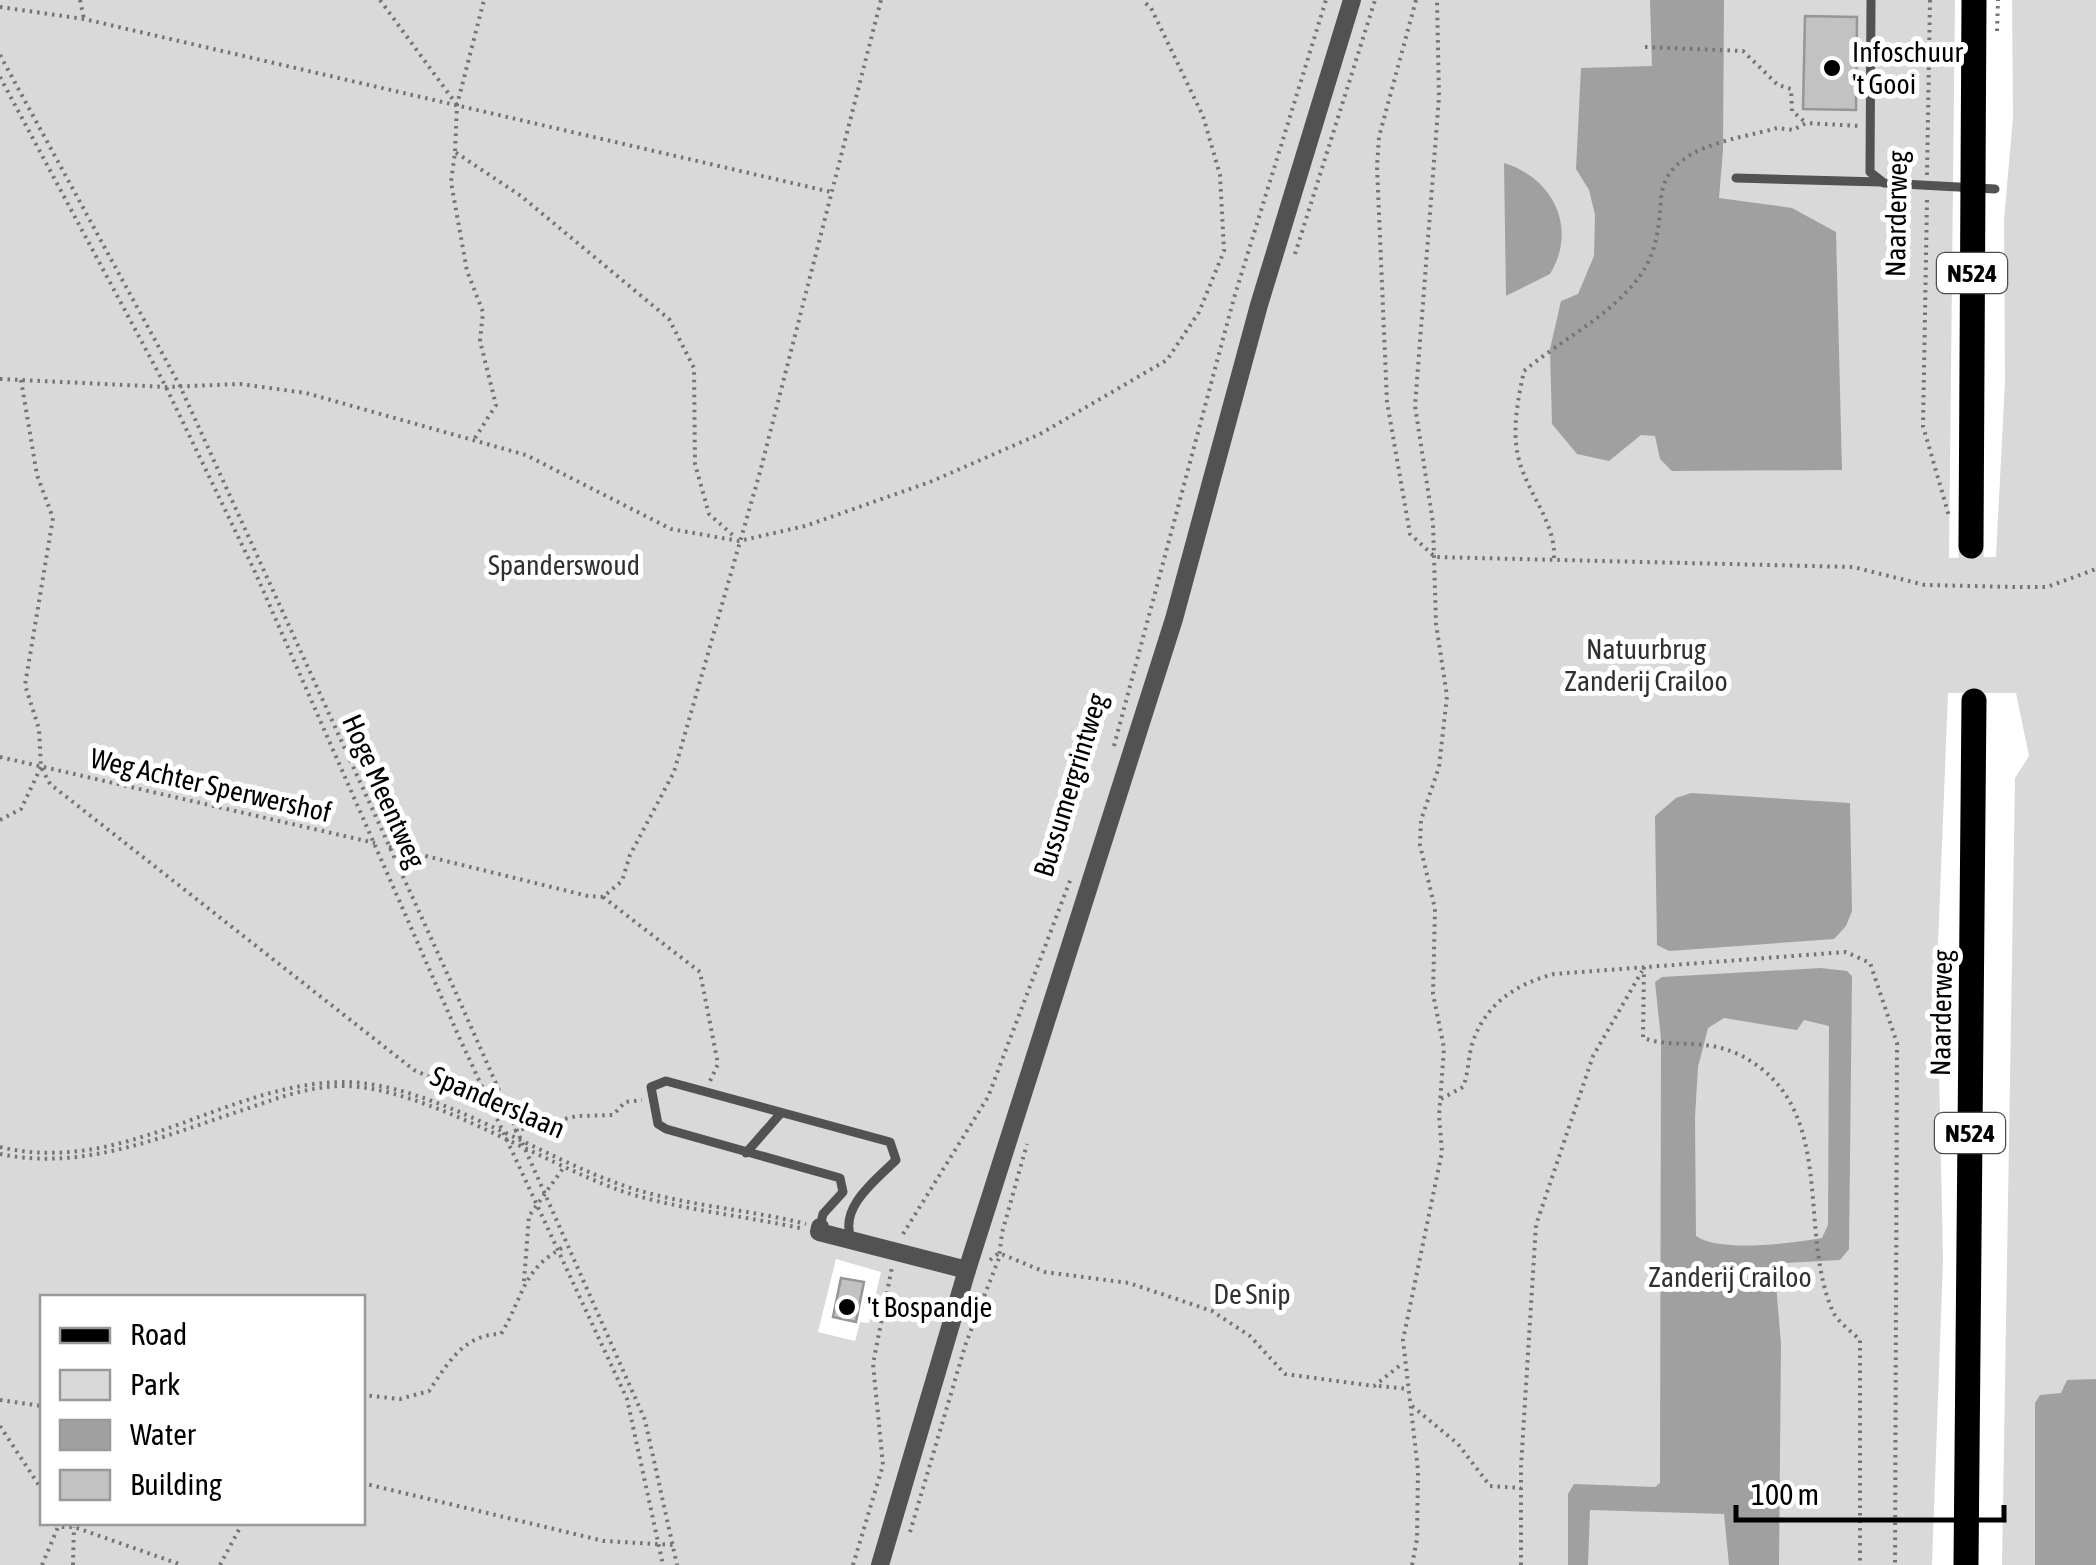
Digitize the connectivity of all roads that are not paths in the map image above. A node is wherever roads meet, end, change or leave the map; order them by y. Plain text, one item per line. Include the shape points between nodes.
1 (1352, 0) edge
2 (1871, 0) edge
3 (1974, 0) edge
4 (1736, 178) dead end
5 (1884, 183) junction
6 (1983, 189) junction
7 (1971, 546) tunnel mouth
8 (1974, 701) tunnel mouth
9 (780, 1113) junction
10 (746, 1153) junction
11 (820, 1230) joint
12 (852, 1240) junction
13 (967, 1270) junction
14 (880, 1565) edge
15 (1966, 1565) edge

1 - 13 street, Bussumergrintweg via 1259,305 1174,619
2 - 5 lane via 1870,172
3 - 6 main road, N524
4 - 5 lane
5 - 6 lane
6 - 7 main road, N524
8 - 15 main road, Naarderweg / N524
9 - 10 lane
9 - 10 lane via 666,1082 651,1088 658,1124
9 - 12 lane via 895,1147 896,1160 862,1192 849,1218
10 - 11 lane via 840,1178 844,1192 823,1214
11 - 12 street
12 - 13 street
13 - 14 street, Bussumergrintweg

